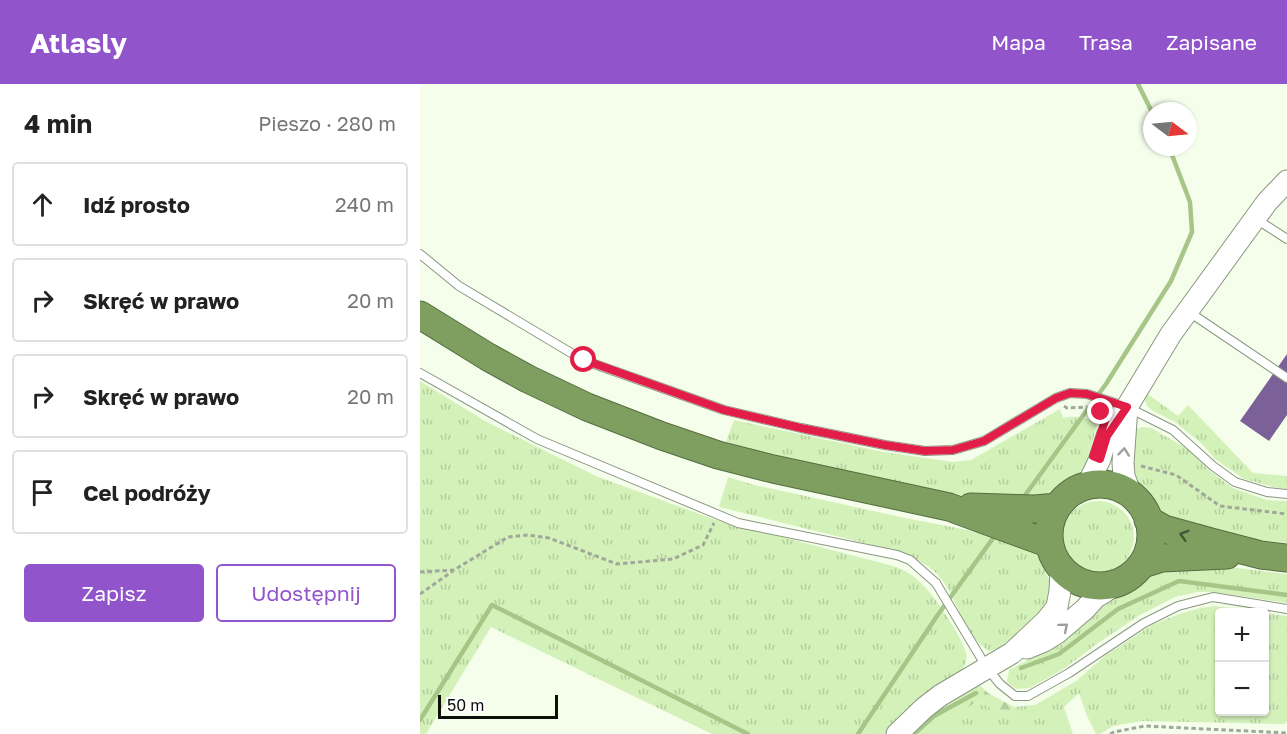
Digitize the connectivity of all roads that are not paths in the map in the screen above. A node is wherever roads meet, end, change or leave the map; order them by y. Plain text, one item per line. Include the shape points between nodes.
1 (1287, 181) edge
2 (1255, 218) junction
3 (1287, 239) edge
4 (420, 254) edge
5 (1188, 311) junction
6 (420, 315) edge
7 (420, 373) edge
8 (1287, 378) edge
9 (1117, 404) junction
10 (1087, 486) junction
11 (1287, 494) edge
12 (1131, 495) junction
13 (1046, 508) junction
14 (987, 514) junction
15 (1148, 520) junction
16 (1039, 540) junction
17 (1274, 556) edge
18 (1143, 564) junction
19 (1061, 569) junction
20 (1116, 584) junction
21 (1287, 609) edge
22 (1012, 653) junction
23 (987, 668) junction
24 (897, 734) edge

1 - 2 street
2 - 3 lane
2 - 5 street
4 - 9 lane via 459,286 584,360 724,410 801,428 925,451 953,450 984,441 1070,393
5 - 8 lane
5 - 9 street
6 - 14 highway via 528,379 662,436 773,469
7 - 23 lane via 537,439 738,523 909,560 936,583
9 - 10 street
9 - 11 lane via 1173,430 1236,482
12 -> 9 street via 1124,476
10 - 12 highway via 1100,484
10 - 13 highway
12 - 15 highway
13 - 14 highway
13 - 16 highway via 1050,526
14 - 16 highway
17 -> 15 highway via 1164,529
15 - 18 highway via 1151,538
16 - 19 highway
17 - 18 highway via 1162,558
18 - 20 highway
19 - 20 highway via 1086,585
19 - 22 street via 1056,607
22 -> 20 street via 1057,633
21 - 23 lane via 1214,597 1178,606 1028,696 1015,696
22 - 23 street
23 - 24 street via 941,694

